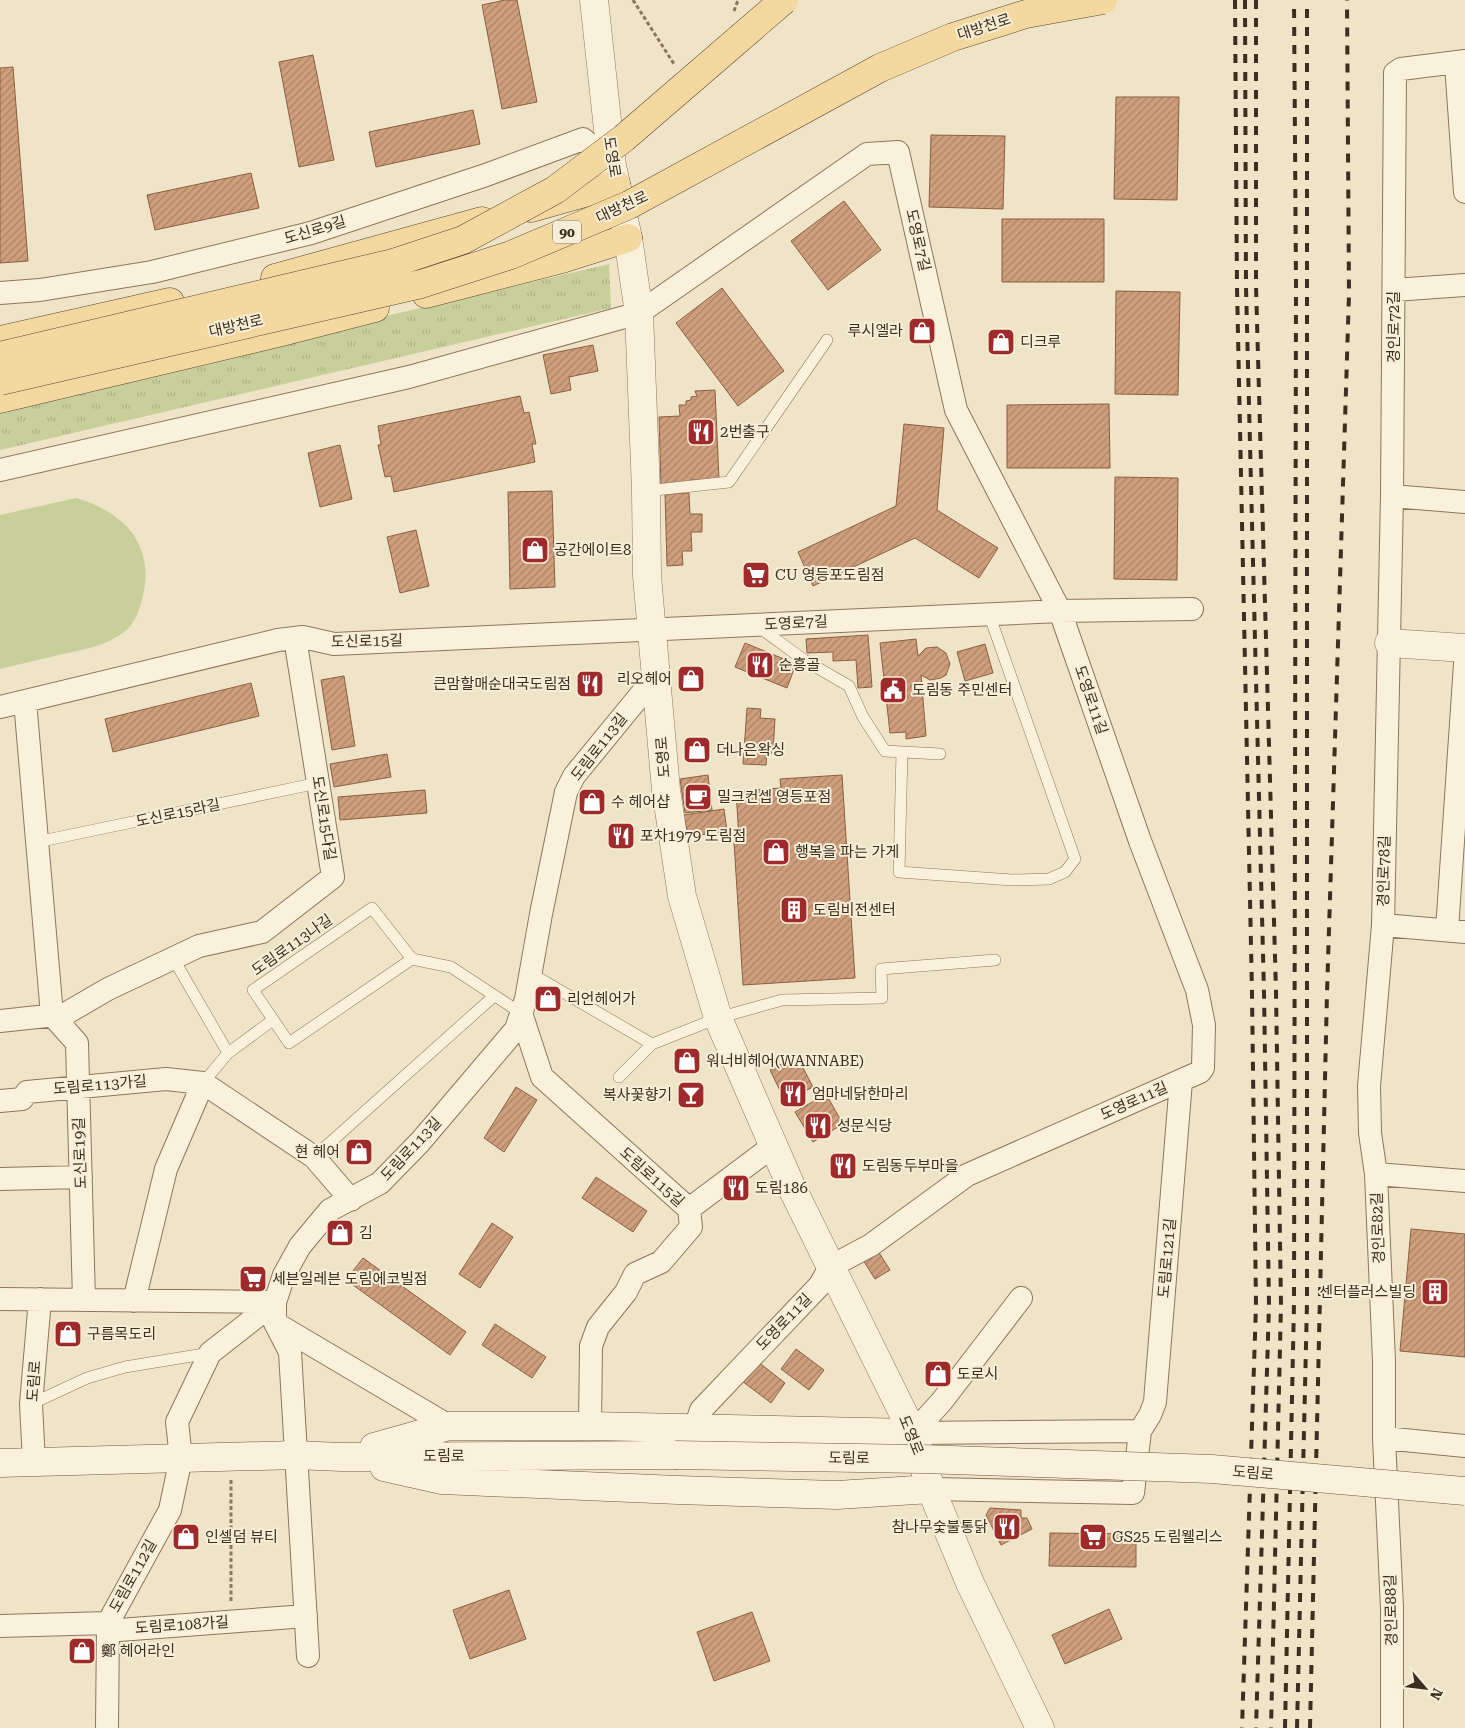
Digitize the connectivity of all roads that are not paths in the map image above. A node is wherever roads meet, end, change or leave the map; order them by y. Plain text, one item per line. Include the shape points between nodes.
1 (594, 0) edge
2 (784, 0) edge
3 (1103, 0) edge
4 (1460, 62) edge
5 (614, 175) junction
6 (1465, 192) edge
7 (628, 238) junction
8 (1465, 285) edge
9 (1394, 290) junction
10 (0, 293) edge
11 (639, 313) junction
12 (0, 340) edge
13 (827, 340) dead end
14 (0, 356) edge
15 (0, 381) edge
16 (0, 399) edge
17 (0, 470) edge
18 (646, 490) junction
19 (1392, 496) junction
20 (1465, 502) edge
21 (1192, 610) dead end
22 (1060, 611) junction
23 (989, 614) junction
24 (756, 625) junction
25 (652, 630) junction
26 (295, 638) junction
27 (1389, 643) junction
28 (1465, 648) edge
29 (1465, 664) edge
30 (656, 676) junction
31 (25, 701) junction
32 (0, 707) edge
33 (902, 752) junction
34 (940, 754) dead end
35 (318, 783) junction
36 (37, 842) junction
37 (1383, 925) junction
38 (1456, 931) edge
39 (173, 958) junction
40 (412, 960) junction
41 (995, 960) dead end
42 (530, 973) junction
43 (494, 996) junction
44 (521, 1013) junction
45 (52, 1015) junction
46 (718, 1018) junction
47 (273, 1020) junction
48 (0, 1021) edge
49 (652, 1044) junction
50 (228, 1053) junction
51 (619, 1077) dead end
52 (1181, 1080) junction
53 (203, 1083) junction
54 (78, 1087) junction
55 (0, 1101) edge
56 (773, 1146) junction
57 (314, 1157) junction
58 (1376, 1174) junction
59 (81, 1177) junction
60 (0, 1179) edge
61 (1465, 1181) edge
62 (351, 1200) junction
63 (689, 1209) junction
64 (830, 1267) junction
65 (1021, 1298) dead end
66 (0, 1299) edge
67 (40, 1300) junction
68 (84, 1300) junction
69 (134, 1301) junction
70 (275, 1313) junction
71 (210, 1353) junction
72 (31, 1404) junction
73 (449, 1426) junction
74 (590, 1426) junction
75 (695, 1428) junction
76 (843, 1431) junction
77 (1140, 1431) junction
78 (913, 1433) junction
79 (1384, 1438) junction
80 (1465, 1446) edge
81 (296, 1455) junction
82 (342, 1457) junction
83 (181, 1458) junction
84 (34, 1462) junction
85 (0, 1463) edge
86 (931, 1489) junction
87 (1465, 1491) edge
88 (1387, 1492) joint
89 (837, 1495) junction
90 (306, 1616) junction
91 (108, 1623) junction
92 (0, 1626) edge
93 (308, 1656) dead end
94 (107, 1728) edge
95 (1040, 1728) edge
96 (1392, 1728) edge

1 - 5 main road, 도영로
2 - 14 main road, 대방천로, bridge via 609,150 554,190 463,240 393,263
3 - 15 main road, 대방천로 / 90, bridge via 1026,14 953,37 880,68 629,205 511,255 421,284
4 - 6 street, 경인로72길
4 - 9 street, 경인로72길 via 1401,69 1395,73
5 - 7 main road, 도영로
5 - 10 street, 도신로9길 via 583,139 311,233 152,272 40,290
5 - 12 main road via 265,281
7 - 11 main road, 도영로
7 - 16 main road via 562,259 302,327
8 - 9 street
9 - 19 street, 경인로72길
11 - 17 street via 409,377
11 - 18 main road, 도영로
11 - 22 street, 도영로7길 via 867,154 898,152 956,410
13 - 18 lane via 728,482
18 - 25 main road, 도영로 via 647,576
19 - 20 street
19 - 27 street, 경인로72길
21 - 22 street, 도영로7길
22 - 23 street, 도영로7길
22 - 52 street, 도영로11길 via 1196,990 1204,1025 1203,1068
23 - 24 street, 도영로7길
23 - 33 lane via 1075,859 1065,872 1049,879 1012,880 899,872
24 - 25 street, 도영로7길
24 - 33 lane via 804,660 849,686 863,717 885,751
25 - 26 street, 도신로15길 via 334,644
25 - 30 main road, 도영로
26 - 31 street, 도신로15길
26 - 35 street, 도신로15다길
27 - 28 main road
27 - 37 street, 경인로78길
29 - 38 street
30 - 42 street, 도림로113길 via 574,776 566,792
30 - 46 main road, 도영로 via 666,790 682,896
31 - 32 street, 도신로15길
31 - 36 street
33 - 34 lane
35 - 36 lane, 도신로15라길
35 - 39 street, 도신로15다길 via 333,877 262,932 199,946
36 - 45 street
37 - 38 street
37 - 58 street, 경인로78길 via 1370,1086 1370,1132
39 - 45 street, 도신로15다길 via 65,1014
39 - 50 lane
40 - 43 lane via 451,967
40 - 47 lane, 도림로113나길 via 289,1043
40 - 47 lane, 도림로113나길 via 372,908 253,990
41 - 46 lane via 881,969 882,998 782,1000
42 - 44 street, 도림로113길
42 - 49 lane
43 - 44 lane
43 - 57 lane
44 - 62 street, 도림로113길 via 516,1029 420,1142 380,1183
44 - 63 street, 도림로115길 via 542,1076
45 - 48 street, 도신로15다길
45 - 54 street, 도신로19길 via 77,1043
46 - 49 lane
46 - 56 main road, 도영로
47 - 50 lane
49 - 51 lane
50 - 53 lane
52 - 64 street, 도영로11길 via 967,1175 871,1245
52 - 77 street, 도림로121길 via 1155,1402
53 - 54 street, 도림로113가길 via 166,1080
53 - 57 street, 도림로113가길
53 - 69 street via 166,1169
54 - 55 street, 도림로113가길 via 27,1092 22,1099
54 - 59 street, 도신로19길
56 - 63 street
56 - 64 main road, 도영로
57 - 62 street, 도림로113가길
58 - 61 street, 경인로82길
58 - 79 street, 경인로82길
59 - 60 street
59 - 68 street, 도신로19길
62 - 70 street, 도림로113길 via 330,1210 300,1246 284,1275
63 - 74 street, 도림로115길 via 690,1227 661,1262 635,1274 626,1292 598,1327 591,1346
64 - 75 street, 도영로11길 via 820,1285 701,1410
64 - 78 main road, 도영로
65 - 78 street via 942,1401
66 - 67 street
67 - 68 street
67 - 72 street, 도림로
68 - 69 street
69 - 70 street
70 - 71 street
70 - 73 street
70 - 81 street via 290,1352
71 - 72 lane via 125,1367 87,1378
71 - 83 street via 177,1422
72 - 84 street, 도림로
73 - 74 main road
73 - 82 main road
74 - 75 main road
75 - 76 main road
76 - 78 main road
76 - 89 main road via 853,1452 852,1469 847,1483
77 - 78 street
77 - 86 street via 1133,1493
78 - 86 main road, 도영로
79 - 80 street
79 - 88 street, 경인로82길
81 - 82 main road, 도림로
81 - 83 main road, 도림로
81 - 90 street
82 - 87 main road, 도림로, bridge via 675,1455 922,1459 1212,1469
82 - 89 main road via 442,1480
83 - 84 main road, 도림로
83 - 91 street, 도림로112길 via 170,1510
84 - 85 main road, 도림로
86 - 89 main road
86 - 95 main road, 도영로 via 970,1583
88 - 96 street, 경인로88길 via 1392,1608
90 - 91 street, 도림로108가길 via 119,1630
90 - 93 street
91 - 92 street, 도림로108가길
91 - 94 street, 도림로112길

